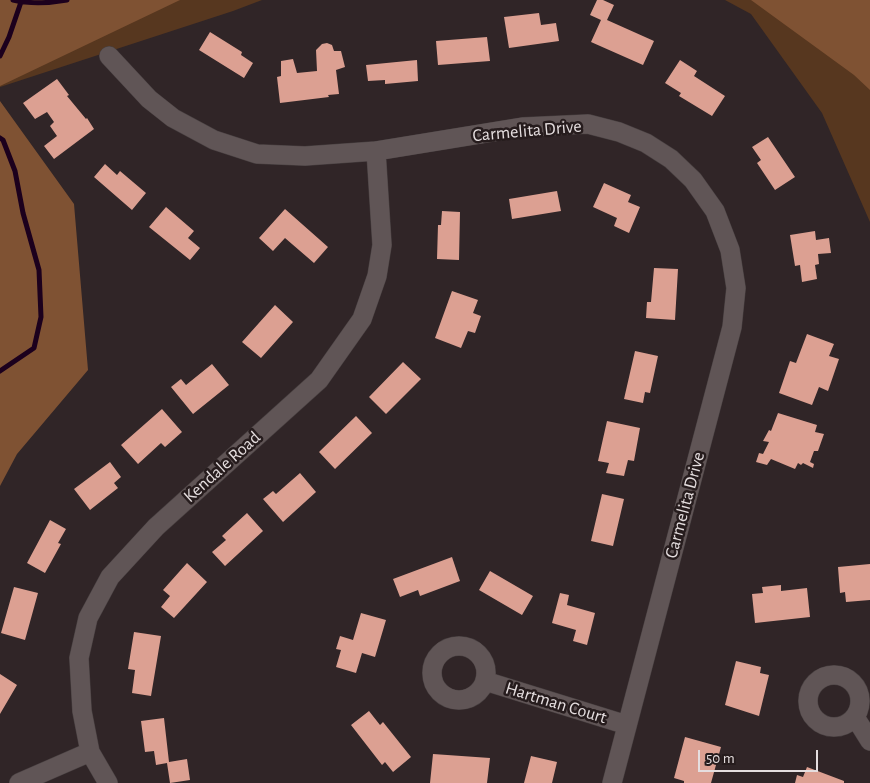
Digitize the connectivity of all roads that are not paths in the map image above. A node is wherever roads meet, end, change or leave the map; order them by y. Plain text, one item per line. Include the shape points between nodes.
1 (109, 56) dead end
2 (376, 151) junction
3 (485, 681) dead end
4 (855, 717) dead end
5 (627, 724) junction
6 (870, 741) edge
7 (90, 752) junction
8 (19, 783) edge
9 (108, 783) edge
10 (612, 783) edge

1 - 2 street, Carmelita Drive via 149,99 173,118 214,140 257,154 304,156
2 - 5 street, Carmelita Drive via 523,127 588,124 646,143 671,159 693,180 715,211 730,250 736,288 732,327
2 - 7 street, Kendale Road via 382,245 377,276 362,319 319,380 156,527 110,577 88,618 79,658 82,711
3 - 5 street, Hartman Court
4 - 6 street
5 - 10 street, Carmelita Drive
7 - 8 street
7 - 9 street, Kendale Road

